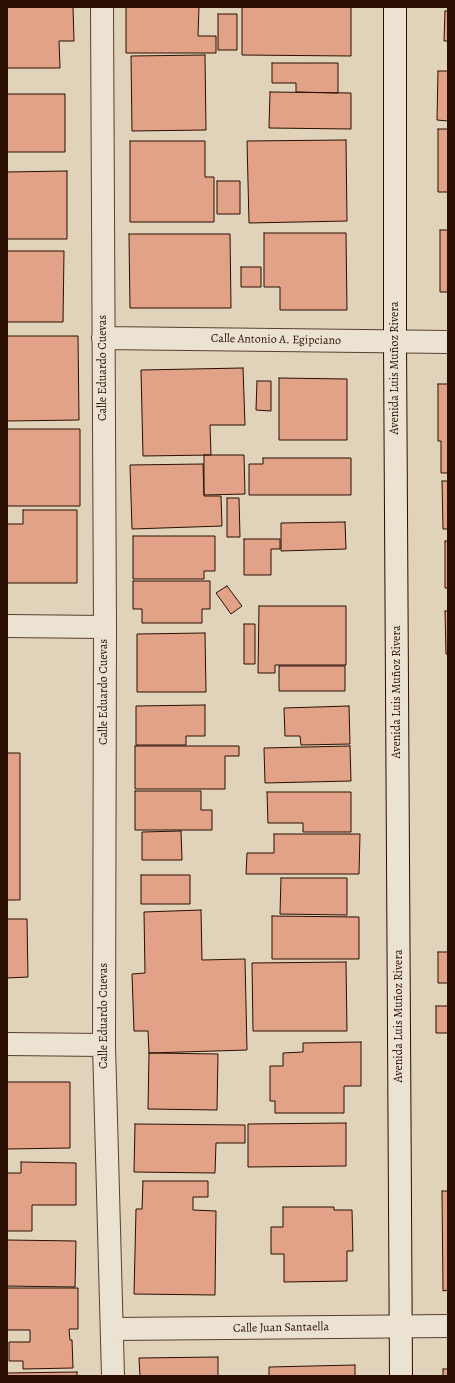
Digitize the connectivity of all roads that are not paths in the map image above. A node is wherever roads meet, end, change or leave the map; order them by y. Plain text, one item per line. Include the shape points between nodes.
1 (102, 7) edge
2 (395, 7) edge
3 (103, 338) junction
4 (395, 342) junction
5 (448, 342) edge
6 (7, 626) edge
7 (105, 627) junction
8 (7, 1044) edge
9 (104, 1045) junction
10 (400, 1326) junction
11 (448, 1326) edge
12 (113, 1330) junction
13 (113, 1376) edge
14 (401, 1376) edge

1 - 3 street, Calle Eduardo Cuevas
2 - 4 street, Avenida Luis Muñoz Rivera
3 - 4 street, Calle Antonio A. Egipciano
3 - 7 street, Calle Eduardo Cuevas
4 - 5 street, Calle Antonio A. Egipciano
4 - 10 street, Avenida Luis Muñoz Rivera
6 - 7 street
7 - 9 street, Calle Eduardo Cuevas
8 - 9 street
9 - 12 street, Calle Eduardo Cuevas
10 - 11 street, Calle Juan Santaella
10 - 12 street, Calle Juan Santaella
10 - 14 street, Avenida Luis Muñoz Rivera
12 - 13 street, Calle Eduardo Cuevas

